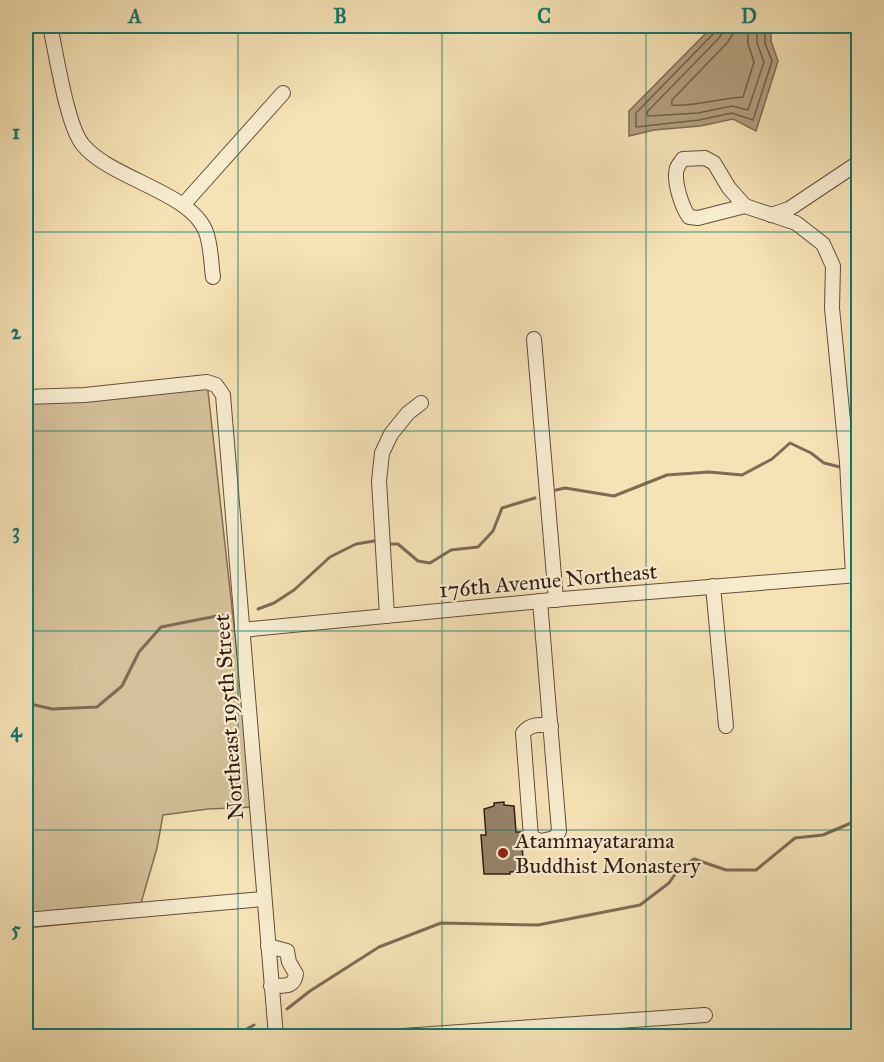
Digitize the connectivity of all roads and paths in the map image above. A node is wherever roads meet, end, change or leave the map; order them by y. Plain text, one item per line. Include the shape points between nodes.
1 (50, 26) edge
2 (283, 93) dead end
3 (858, 163) edge
4 (183, 205) junction
5 (745, 206) junction
6 (771, 215) junction
7 (213, 277) dead end
8 (534, 339) dead end
9 (26, 397) edge
10 (421, 403) dead end
11 (856, 575) edge
12 (713, 586) junction
13 (556, 600) junction
14 (540, 601) junction
15 (387, 616) junction
16 (242, 630) junction
17 (551, 726) junction
18 (726, 726) dead end
19 (263, 899) junction
20 (26, 920) edge
21 (267, 946) junction
22 (271, 986) junction
23 (705, 1015) dead end
24 (276, 1036) edge
25 (403, 1036) edge

1 - 4 street via 69,112 81,144 99,161
2 - 4 street
3 - 6 street via 789,209
4 - 7 street via 206,233
5 - 5 street via 689,217 683,208 677,168 682,159 714,163
5 - 6 street
6 - 11 street via 810,232 823,244 833,266 832,308
8 - 13 street
9 - 16 street, Northeast 195th Street via 207,382 216,385 223,395
10 - 15 street via 391,434 382,453 379,481
11 - 12 street, 176th Avenue Northeast
12 - 13 street, 176th Avenue Northeast
12 - 18 street
13 - 14 street, 176th Avenue Northeast
14 - 15 street, 176th Avenue Northeast
14 - 17 street
15 - 16 street, 176th Avenue Northeast
16 - 19 street, Northeast 195th Street
17 - 17 street via 559,831 555,838 540,841 531,837 523,733 533,726
19 - 20 street
19 - 21 street, Northeast 195th Street
21 - 22 street, Northeast 195th Street
21 - 22 street via 287,951 296,974 286,986
22 - 24 street, Northeast 195th Street
23 - 25 street

